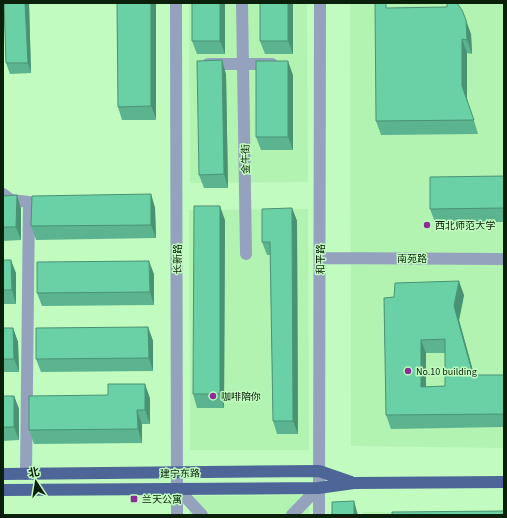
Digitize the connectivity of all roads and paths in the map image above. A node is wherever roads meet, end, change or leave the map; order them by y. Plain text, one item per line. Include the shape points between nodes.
1 (176, 3) edge
2 (242, 3) edge
3 (320, 3) edge
4 (201, 64) edge
5 (243, 64) junction
6 (281, 64) edge
7 (3, 194) edge
8 (29, 202) junction
9 (44, 202) edge
10 (246, 254) dead end
11 (320, 258) junction
12 (504, 259) edge
13 (319, 471) junction
14 (177, 473) junction
15 (3, 474) edge
16 (26, 474) junction
17 (504, 482) edge
18 (354, 483) junction
19 (177, 488) junction
20 (318, 488) junction
21 (3, 490) edge
22 (177, 515) edge
23 (202, 515) edge
24 (292, 515) edge
25 (318, 515) edge

1 - 14 street, 长新路
2 - 5 street, 金牛街
3 - 11 street, 和平路
4 - 5 street
5 - 6 street
5 - 10 street, 金牛街
7 - 8 street via 10,200
8 - 9 street
8 - 16 street
11 - 12 street, 南苑路
11 - 13 street, 和平路
13 - 14 main road, 建宁东路
13 - 18 main road, 建宁东路
13 - 20 street, 和平路
14 - 16 main road, 建宁东路
14 - 19 street, 长新路
15 - 16 main road, 建宁东路
17 - 18 main road, 建宁东路
18 - 20 main road, 建宁东路
19 - 20 main road, 建宁东路
19 - 21 main road, 建宁东路
19 - 22 street, 长新路
19 - 23 street
20 - 24 street
20 - 25 street, 和平路

